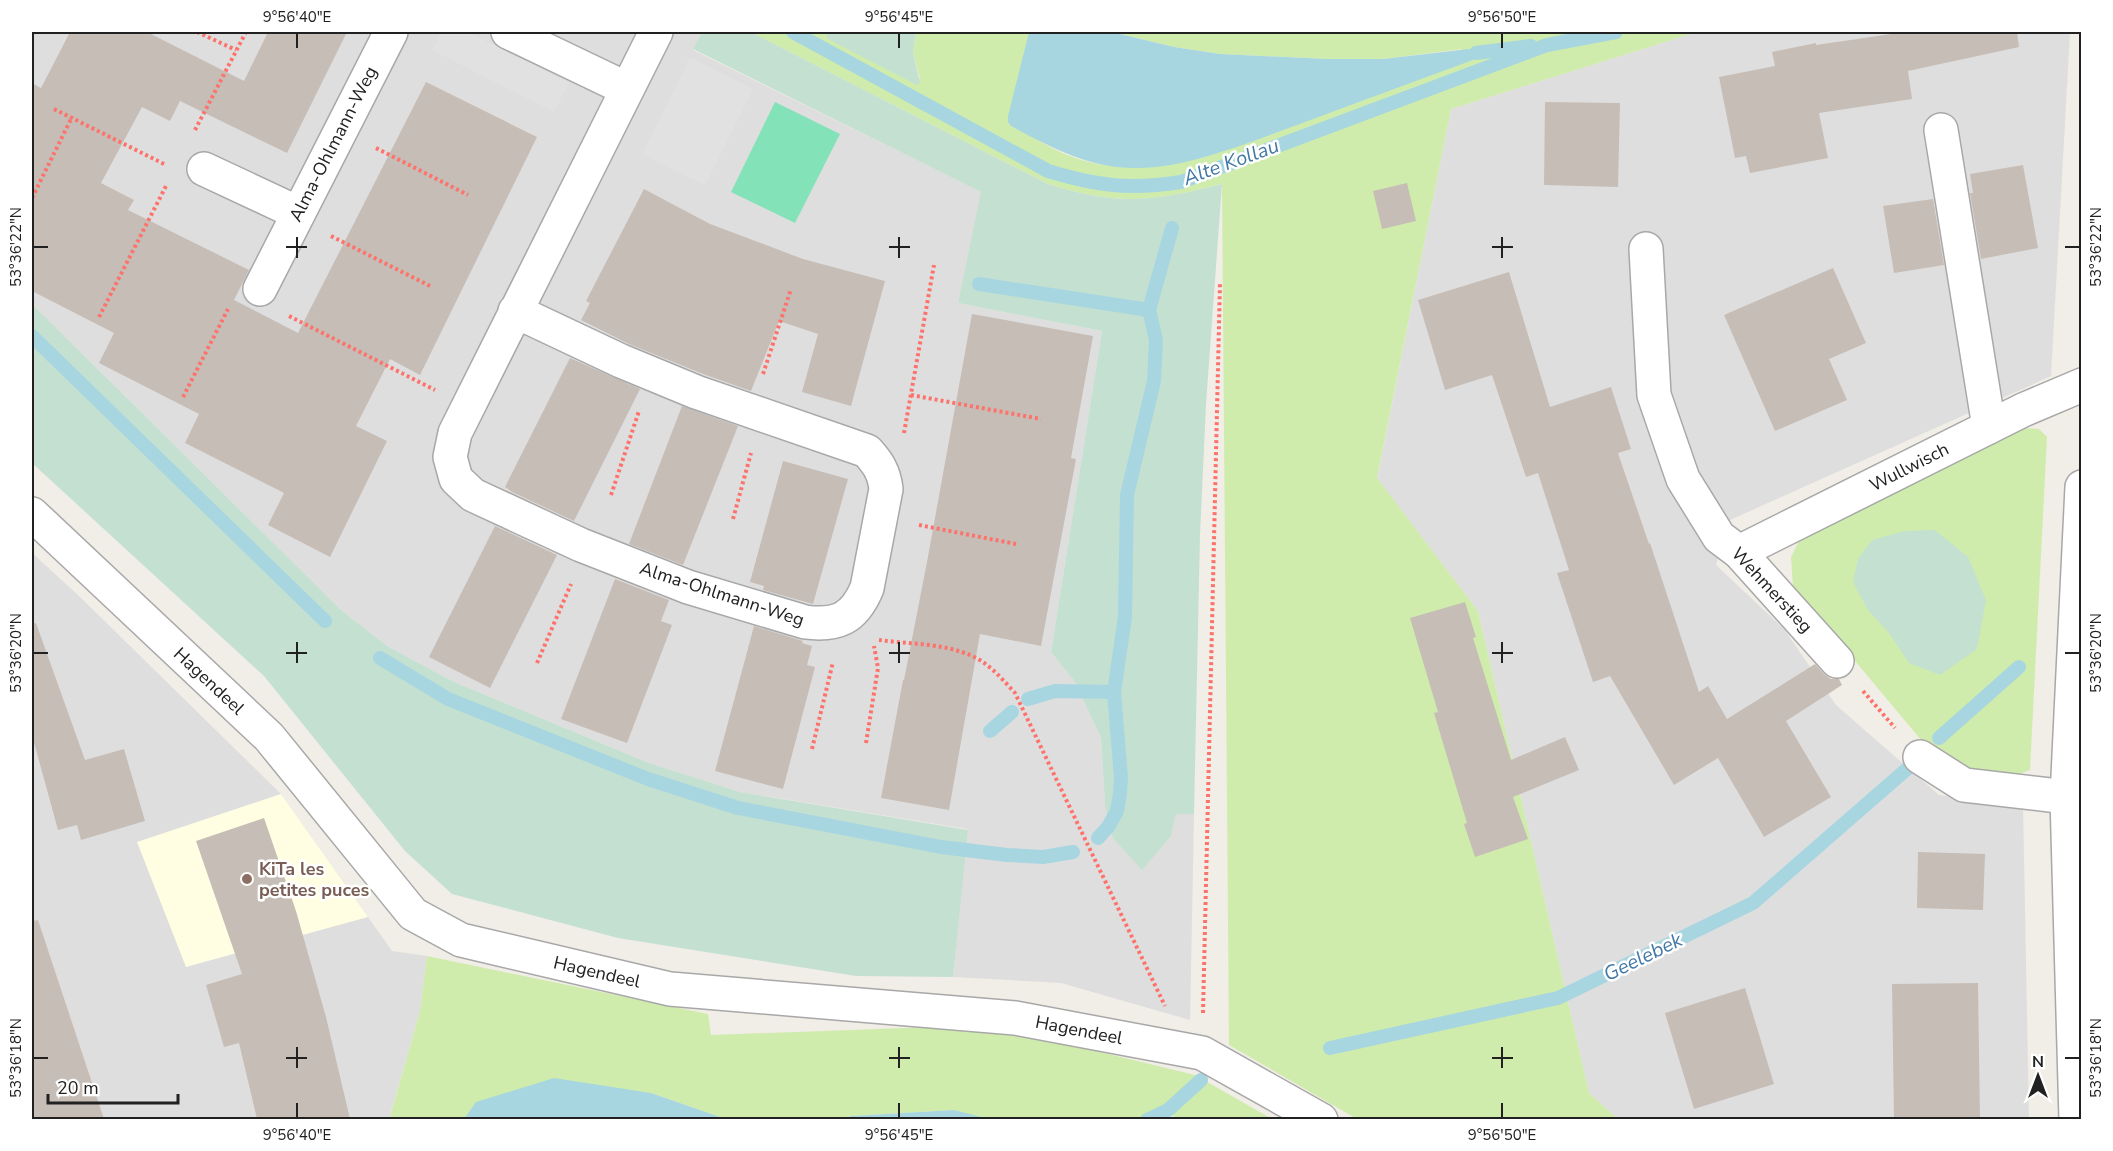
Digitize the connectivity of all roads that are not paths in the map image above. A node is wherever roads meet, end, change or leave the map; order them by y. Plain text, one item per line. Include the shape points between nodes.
1 (391, 32) edge
2 (508, 32) edge
3 (656, 32) edge
4 (627, 89) junction
5 (1941, 130) dead end
6 (204, 169) road end
7 (297, 216) junction
8 (1646, 249) dead end
9 (246, 294) road end
10 (515, 311) junction
11 (2082, 385) edge
12 (1989, 427) junction
13 (2082, 487) edge
14 (32, 514) edge
15 (1739, 552) junction
16 (1837, 661) road end
17 (1920, 757) road end
18 (2067, 797) junction
19 (1321, 1119) edge
20 (2076, 1119) edge

1 - 7 street, Alma-Ohlmann-Weg
2 - 4 street
3 - 4 street, Alma-Ohlmann-Weg
4 - 10 street, Alma-Ohlmann-Weg
5 - 12 street
6 - 7 street
7 - 9 street, Alma-Ohlmann-Weg
8 - 15 street, Wehmerstieg via 1654,395 1683,478 1719,537
10 - 10 street, Alma-Ohlmann-Weg via 652,374 867,451 877,462 886,489 861,602 840,620 804,622 688,586 586,547 473,495 456,478 450,457 455,433
11 - 12 street, Wullwisch
12 - 15 street, Wullwisch
13 - 18 street
14 - 19 street, Hagendeel via 269,737 414,914 461,940 670,989 1015,1018 1202,1053
15 - 16 street, Wehmerstieg
17 - 18 street via 1964,785
18 - 20 street

